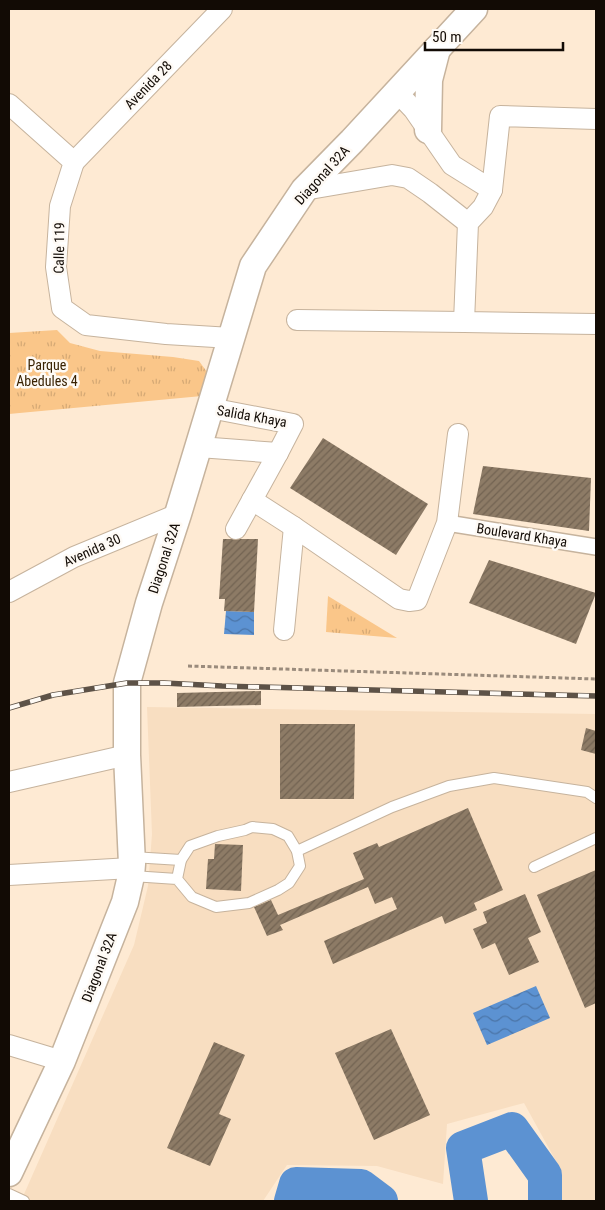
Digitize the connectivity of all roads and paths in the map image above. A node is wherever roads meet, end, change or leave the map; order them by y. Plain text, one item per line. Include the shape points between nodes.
1 (222, 9) edge
2 (474, 9) edge
3 (437, 49) junction
4 (397, 92) junction
5 (9, 104) edge
6 (596, 119) edge
7 (428, 130) junction
8 (74, 162) junction
9 (304, 190) junction
10 (492, 190) junction
11 (468, 222) junction
12 (297, 320) dead end
13 (464, 322) junction
14 (596, 324) edge
15 (231, 338) junction
16 (210, 408) junction
17 (458, 434) dead end
18 (198, 447) junction
19 (278, 453) junction
20 (252, 500) junction
21 (178, 514) junction
22 (447, 523) junction
23 (294, 527) junction
24 (236, 529) dead end
25 (596, 547) edge
26 (9, 592) edge
27 (284, 630) dead end
28 (188, 666) dead end
29 (596, 679) edge
30 (127, 755) junction
31 (9, 782) edge
32 (596, 798) edge
33 (596, 838) edge
34 (297, 851) junction
35 (181, 860) junction
36 (131, 867) junction
37 (534, 867) dead end
38 (9, 875) edge
39 (177, 879) junction
40 (9, 1045) edge
41 (62, 1062) junction
42 (9, 1173) edge
43 (9, 1194) edge
44 (24, 1201) edge

1 - 8 street, Avenida 28
2 - 3 street, Diagonal 32A
3 - 4 street, Diagonal 32A
3 - 7 street via 429,80
4 - 7 street
4 - 9 street, Diagonal 32A
5 - 8 street
6 - 10 street via 500,116
7 - 10 street via 452,165
8 - 15 street, Calle 119 via 60,206 56,267 62,308 86,326
9 - 11 street via 392,175 408,178
9 - 15 street, Diagonal 32A via 253,266
10 - 11 street via 483,208
11 - 13 street
12 - 13 street
13 - 14 street
15 - 16 street, Diagonal 32A
16 - 18 street, Diagonal 32A
16 - 19 street, Salida Khaya via 294,424
17 - 22 street
18 - 19 street
18 - 21 street, Diagonal 32A
19 - 20 street
20 - 23 street
20 - 24 street
21 - 26 street, Avenida 30 via 74,557
21 - 30 street, Diagonal 32A via 126,683
22 - 23 street via 417,600 409,601 399,599
22 - 25 street, Boulevard Khaya
23 - 27 street
28 - 29 path
30 - 31 street
30 - 36 street, Diagonal 32A
32 - 34 lane via 587,792 494,778 449,786 392,806
33 - 37 lane
34 - 35 lane via 288,836 273,829 252,827 190,846
34 - 39 lane via 300,866 289,883 248,903 216,907 192,897
35 - 36 lane
35 - 39 lane
36 - 38 street
36 - 39 lane
36 - 41 street, Diagonal 32A via 125,902
40 - 41 street
41 - 42 street, Diagonal 32A
43 - 44 lane

